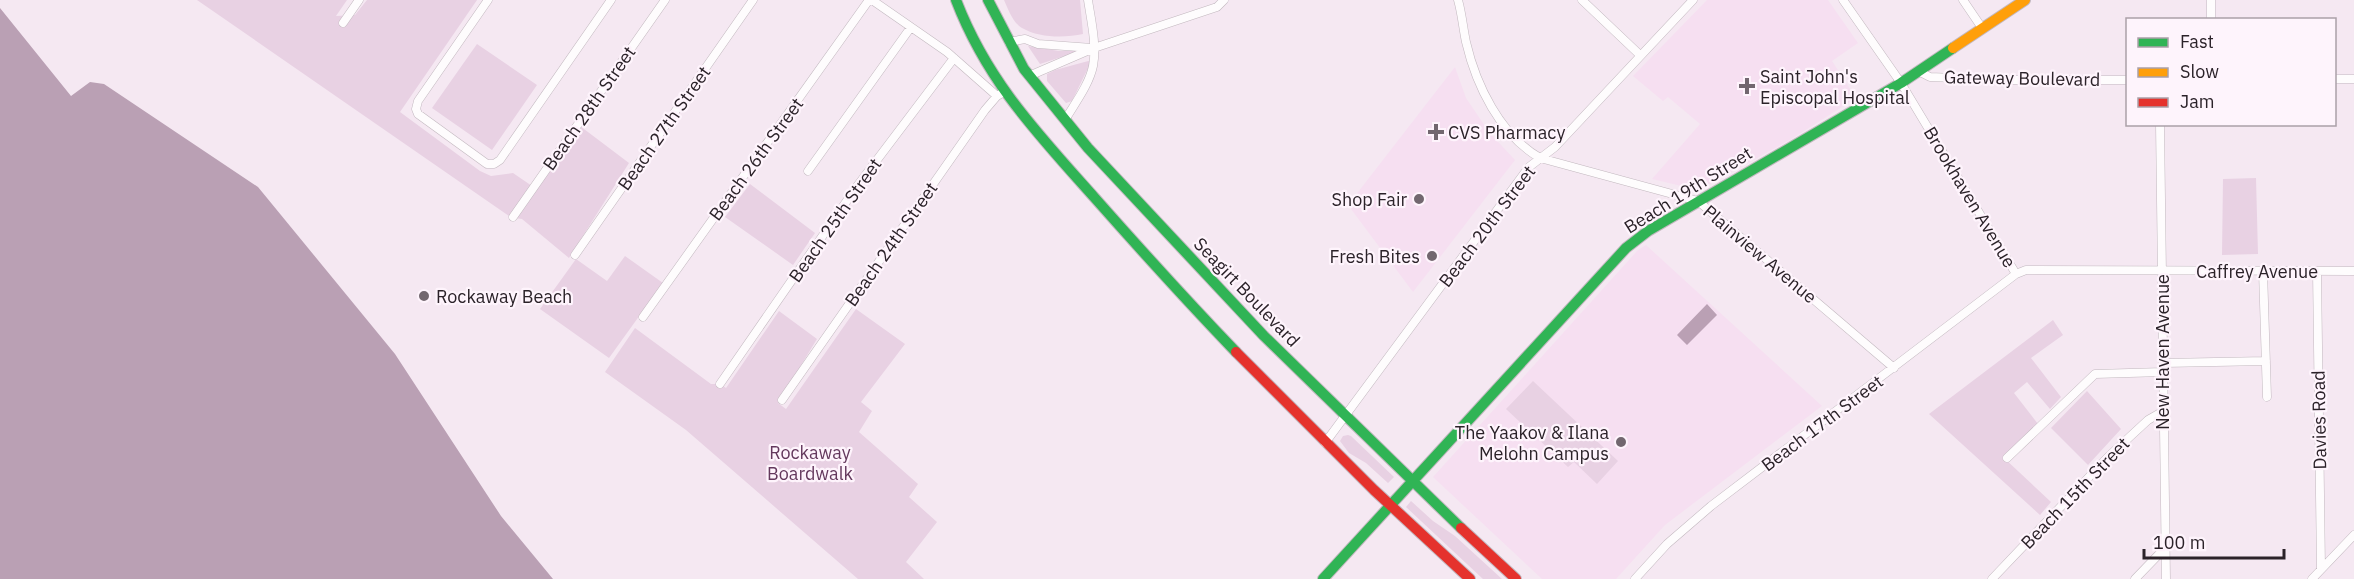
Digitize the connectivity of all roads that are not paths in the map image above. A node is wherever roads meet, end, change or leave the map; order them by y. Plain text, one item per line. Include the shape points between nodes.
1 (359, 0) edge
2 (488, 0) edge
3 (611, 0) edge
4 (665, 0) edge
5 (753, 0) edge
6 (871, 0) edge
7 (956, 0) edge
8 (988, 0) edge
9 (1088, 0) edge
10 (1224, 0) edge
11 (1582, 0) edge
12 (1693, 0) edge
13 (1843, 0) edge
14 (1963, 0) edge
15 (2025, 0) edge
16 (2211, 0) edge
17 (1460, 2) edge
18 (2211, 18) edge
19 (343, 24) dead end
20 (911, 27) junction
21 (1982, 28) junction
22 (1009, 42) junction
23 (1094, 48) junction
24 (1640, 55) junction
25 (954, 58) junction
26 (1918, 71) junction
27 (1029, 76) junction
28 (2126, 80) edge
29 (2336, 80) edge
30 (2354, 80) edge
31 (1901, 82) junction
32 (1000, 94) junction
33 (1065, 120) junction
34 (2160, 126) edge
35 (1540, 158) junction
36 (808, 171) dead end
37 (1698, 201) junction
38 (513, 217) dead end
39 (575, 255) dead end
40 (2162, 271) junction
41 (2263, 271) junction
42 (2317, 271) junction
43 (2354, 272) edge
44 (2016, 274) junction
45 (643, 317) dead end
46 (2266, 361) junction
47 (2163, 367) junction
48 (1894, 368) junction
49 (720, 384) dead end
50 (2267, 397) dead end
51 (782, 400) dead end
52 (2162, 412) junction
53 (1345, 415) junction
54 (1325, 443) junction
55 (2007, 458) dead end
56 (1413, 482) junction
57 (1389, 506) junction
58 (2354, 535) edge
59 (2164, 549) junction
60 (2321, 569) junction
61 (1323, 579) edge
62 (1470, 579) edge
63 (1516, 579) edge
64 (1635, 579) edge
65 (1992, 579) edge
66 (2135, 579) edge
67 (2166, 579) edge
68 (2312, 579) edge

1 - 19 street
2 - 3 street via 416,109 487,164 500,160
4 - 38 street, Beach 28th Street
5 - 39 street, Beach 27th Street
6 - 20 street
6 - 45 street, Beach 26th Street
7 - 32 main road
8 - 22 main road, Seagirt Boulevard
9 - 23 street
10 - 23 street via 1217,7
11 - 24 street
12 - 24 street, Beach 20th Street
13 - 31 street, Brookhaven Avenue
14 - 21 street
15 - 21 main road, Beach 19th Street
16 - 18 street
17 - 35 street, Plainview Avenue via 1475,74 1490,104 1509,132
20 - 25 street
20 - 36 street
21 - 26 main road, Beach 19th Street
22 - 23 street via 1025,39 1038,44
22 - 27 main road, Seagirt Boulevard
23 - 27 street
23 - 33 street via 1092,68 1082,93
24 - 35 street, Beach 20th Street
25 - 32 street
25 - 49 street, Beach 25th Street via 855,189
26 - 28 street, Gateway Boulevard via 1930,77 1994,80
26 - 31 main road, Beach 19th Street
27 - 33 main road, Seagirt Boulevard
29 - 30 street
31 - 37 main road, Beach 19th Street
31 - 44 street, Brookhaven Avenue
32 - 51 street, Beach 24th Street
32 - 54 main road via 1148,258
33 - 53 main road, Seagirt Boulevard via 1264,336
34 - 40 street, New Haven Avenue
35 - 37 street, Plainview Avenue
35 - 53 street, Beach 20th Street via 1529,167
37 - 48 street, Plainview Avenue
37 - 56 main road, Beach 19th Street via 1626,248
40 - 41 street, Caffrey Avenue
40 - 44 street, Caffrey Avenue via 2026,270
40 - 47 street, New Haven Avenue
41 - 42 street, Caffrey Avenue
41 - 46 street
42 - 43 street, Caffrey Avenue
42 - 60 street, Davies Road
44 - 48 street, Beach 17th Street
46 - 47 street
46 - 50 street
47 - 52 street, New Haven Avenue
47 - 55 street via 2095,374
48 - 64 street, Beach 17th Street via 1711,506 1667,544
52 - 59 street, New Haven Avenue
52 - 65 street, Beach 15th Street via 2109,456
53 - 54 street, Beach 20th Street
53 - 56 main road, Seagirt Boulevard
54 - 57 main road
56 - 57 main road, Beach 19th Street
56 - 63 main road, Seagirt Boulevard
57 - 61 main road, Beach 19th Street
57 - 62 main road
58 - 60 street
59 - 66 street
59 - 67 street, New Haven Avenue
60 - 68 street

